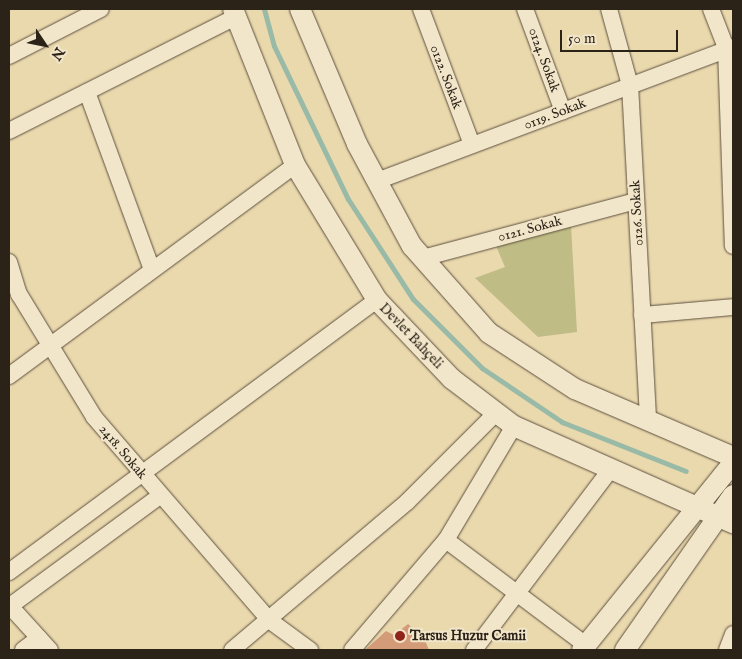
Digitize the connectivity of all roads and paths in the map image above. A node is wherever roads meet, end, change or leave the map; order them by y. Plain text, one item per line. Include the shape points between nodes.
1 (101, 9) edge
2 (300, 9) edge
3 (421, 9) edge
4 (525, 9) edge
5 (610, 9) edge
6 (711, 9) edge
7 (234, 13) edge
8 (730, 48) edge
9 (9, 56) edge
10 (733, 68) edge
11 (630, 85) junction
12 (87, 92) junction
13 (563, 111) junction
14 (9, 131) edge
15 (472, 145) junction
16 (295, 164) junction
17 (377, 181) junction
18 (636, 201) junction
19 (733, 246) edge
20 (424, 258) junction
21 (9, 262) edge
22 (152, 270) junction
23 (376, 300) junction
24 (733, 306) edge
25 (642, 315) junction
26 (50, 345) junction
27 (9, 376) edge
28 (497, 412) junction
29 (648, 420) junction
30 (514, 426) junction
31 (733, 457) edge
32 (733, 463) edge
33 (611, 469) junction
34 (141, 473) junction
35 (733, 495) edge
36 (160, 496) junction
37 (706, 512) junction
38 (733, 523) edge
39 (446, 540) junction
40 (9, 572) edge
41 (517, 597) junction
42 (9, 605) edge
43 (269, 620) junction
44 (733, 634) edge
45 (45, 644) edge
46 (584, 648) edge
47 (23, 650) edge
48 (232, 650) edge
49 (310, 650) edge
50 (352, 650) edge
51 (474, 650) edge
52 (625, 650) edge
53 (727, 650) edge

1 - 9 street
2 - 17 street
3 - 15 street, 0122. Sokak
4 - 13 street, 0124. Sokak
5 - 11 street, 0126. Sokak
6 - 8 street
7 - 12 street
7 - 16 street, Devlet Bahçeli
8 - 10 street
8 - 11 street, 0119. Sokak
8 - 19 street
11 - 13 street, 0119. Sokak
11 - 18 street, 0126. Sokak
12 - 14 street
12 - 22 street
13 - 15 street, 0119. Sokak
15 - 17 street, 0119. Sokak
16 - 22 street
16 - 23 street, Devlet Bahçeli
17 - 20 street
18 - 20 street, 0121. Sokak
18 - 25 street, 0126. Sokak
20 - 29 street via 490,333 575,389
21 - 26 street, 2418. Sokak via 19,294
22 - 26 street
23 - 28 street, Devlet Bahçeli via 452,379
23 - 34 street
24 - 25 street
25 - 29 street, 0126. Sokak
26 - 27 street
26 - 34 street, 2418. Sokak via 94,418
28 - 30 street, Devlet Bahçeli
28 - 43 street via 407,502
29 - 31 street
30 - 33 street, Devlet Bahçeli
30 - 39 street
32 - 37 street
33 - 37 street, Devlet Bahçeli
33 - 41 street
34 - 36 street, 2418. Sokak
34 - 40 street
35 - 37 street
36 - 42 street
36 - 43 street, 2418. Sokak
37 - 38 street, Devlet Bahçeli
37 - 46 street
37 - 52 street
39 - 41 street
39 - 50 street
41 - 46 street
41 - 51 street
42 - 45 street
43 - 48 street
43 - 49 street, 2418. Sokak
44 - 53 street
45 - 47 street

